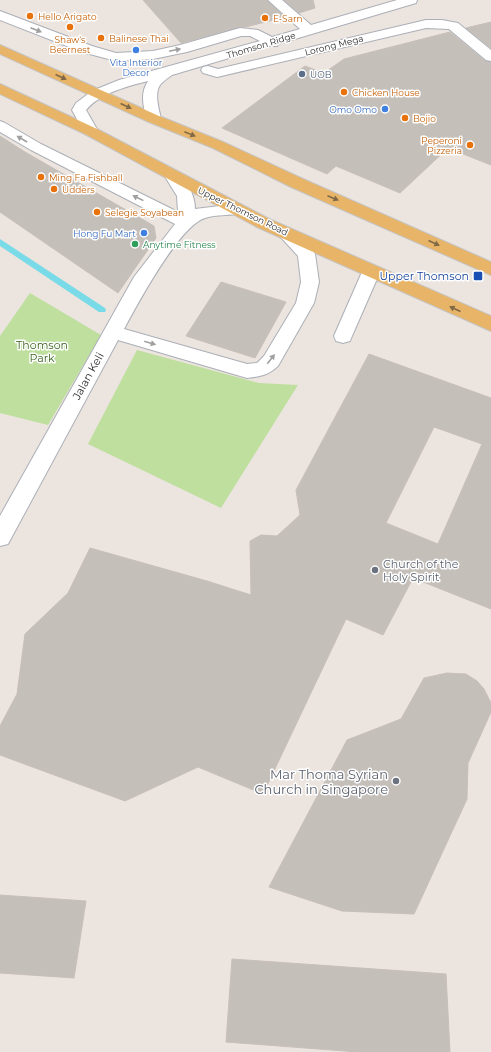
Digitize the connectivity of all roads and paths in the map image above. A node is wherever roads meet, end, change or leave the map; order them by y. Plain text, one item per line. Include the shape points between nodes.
1 (274, 0) edge
2 (411, 0) edge
3 (0, 15) edge
4 (310, 31) junction
5 (272, 43) junction
6 (0, 49) edge
7 (491, 57) edge
8 (196, 64) junction
9 (167, 72) junction
10 (0, 88) edge
11 (97, 94) junction
12 (154, 119) junction
13 (0, 126) edge
14 (90, 131) junction
15 (172, 175) junction
16 (236, 209) junction
17 (186, 222) junction
18 (286, 233) junction
19 (491, 269) edge
20 (371, 272) junction
21 (491, 324) edge
22 (112, 332) junction
23 (343, 336) dead end
24 (0, 537) edge

1 - 4 street, Thomson Ridge
2 - 4 street
3 -> 5 street via 105,55 153,55 250,31
4 - 5 street, Thomson Ridge
5 - 8 street, Thomson Ridge
6 -> 11 main road
7 - 8 street, Lorong Mega via 453,26 431,24 409,27 217,74
8 - 9 street, Thomson Ridge
9 - 11 street, Thomson Ridge via 124,83
9 - 12 street, Thomson Ridge via 154,83 150,92
10 - 14 main road, Upper Thomson Road
11 -> 12 main road
11 - 14 street, Thomson Ridge via 81,106 80,110
12 -> 19 main road via 218,145
17 -> 13 street via 42,150
14 - 15 main road, Upper Thomson Road
15 - 16 main road, Upper Thomson Road
15 - 17 street via 184,191 188,207
16 - 17 street via 201,213
16 - 18 main road, Upper Thomson Road
17 - 22 street, Jalan Keli via 143,277
18 - 20 main road, Upper Thomson Road
22 -> 18 street via 247,371 262,369 271,361 305,303 310,282 306,254
21 -> 20 main road, Upper Thomson Road
20 - 23 street
22 - 24 street, Jalan Keli

